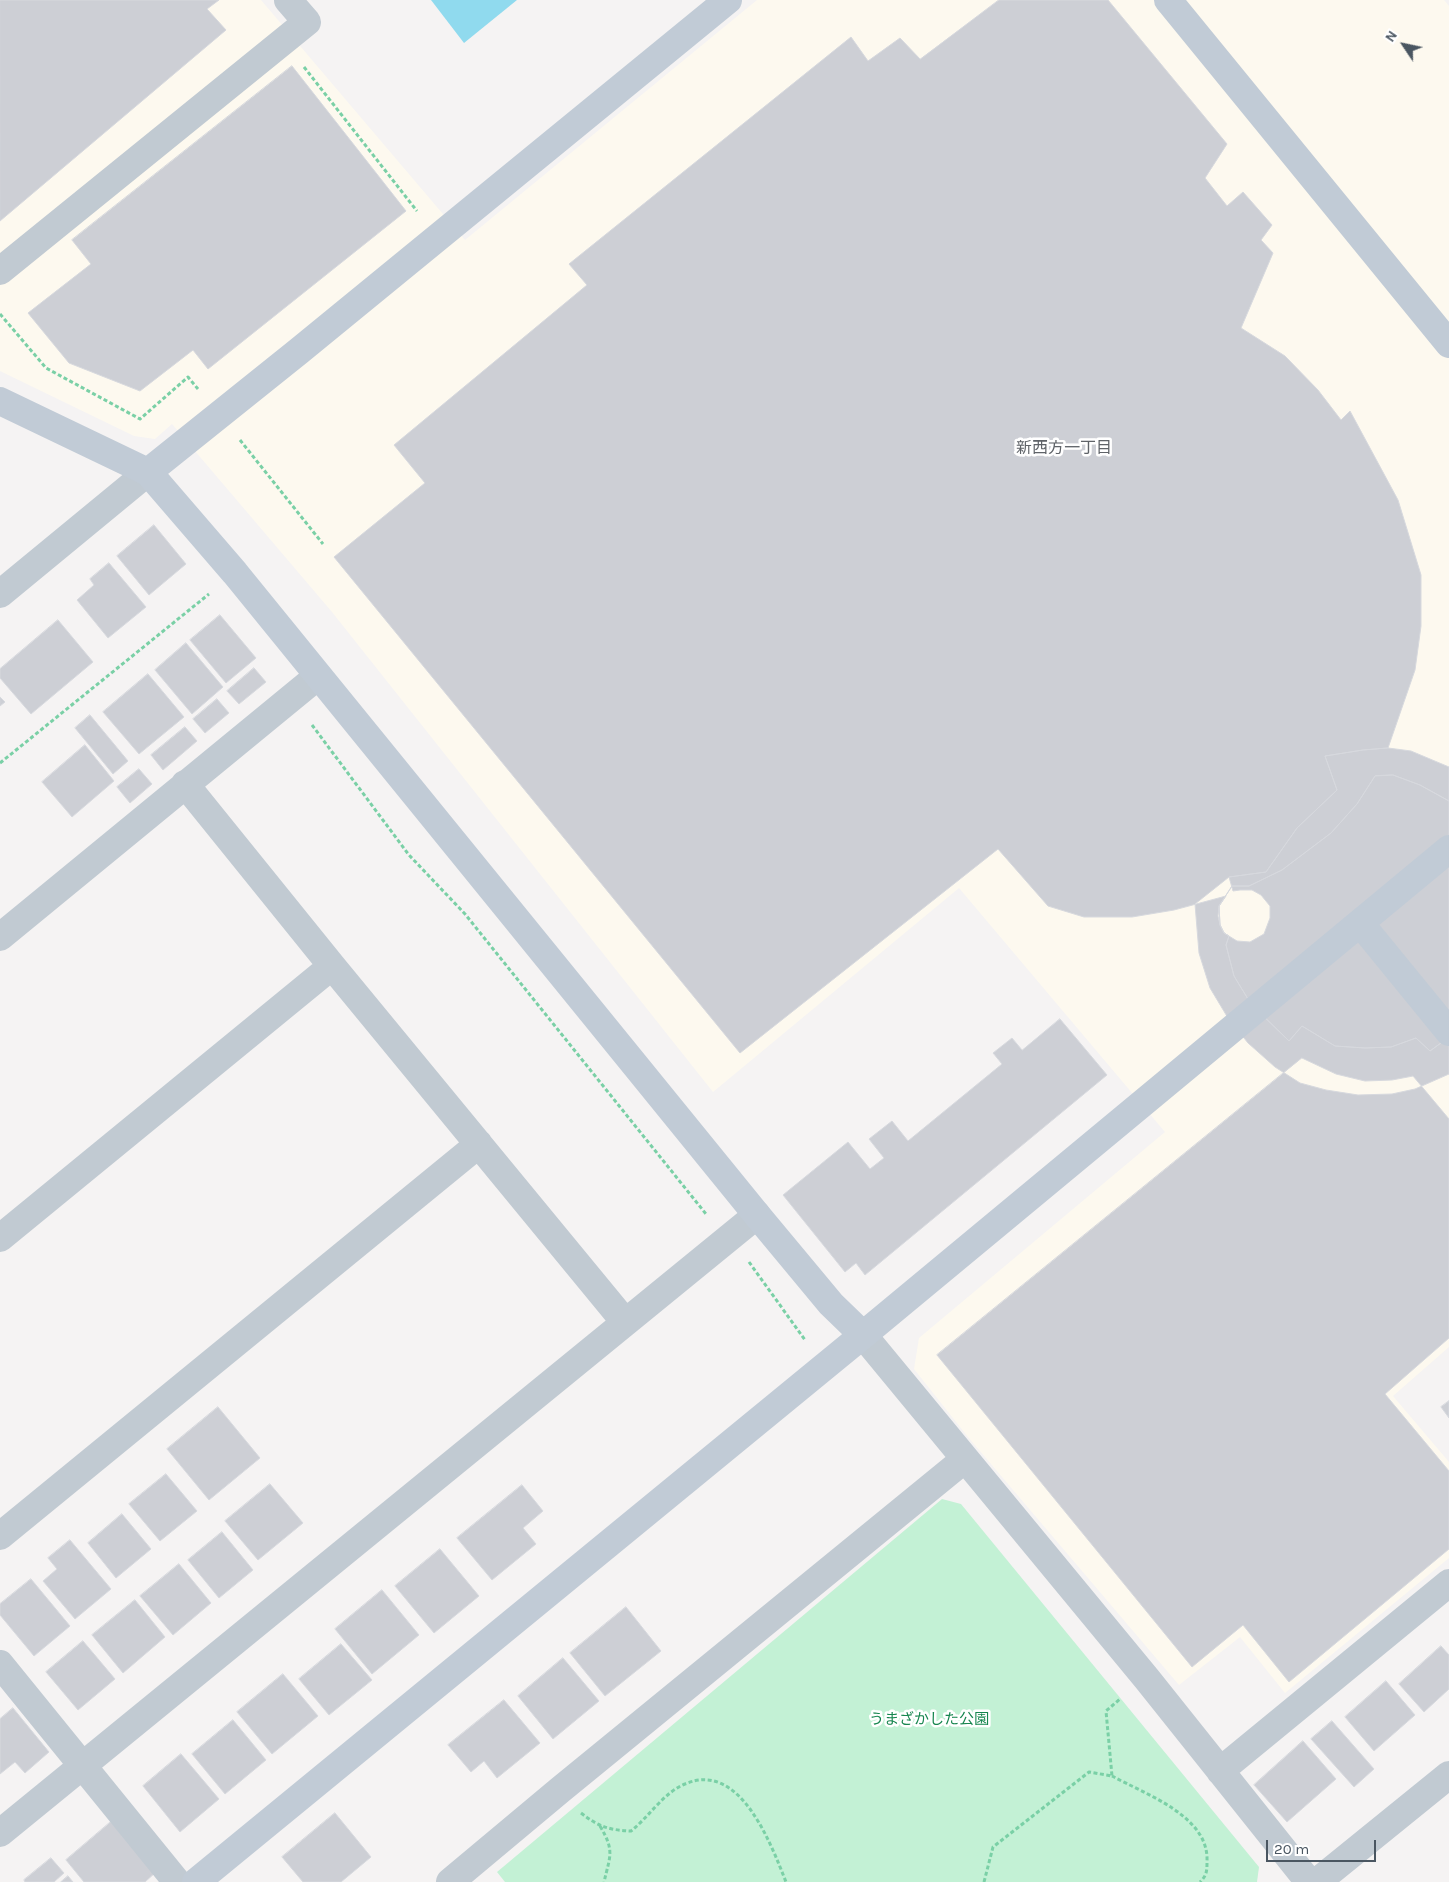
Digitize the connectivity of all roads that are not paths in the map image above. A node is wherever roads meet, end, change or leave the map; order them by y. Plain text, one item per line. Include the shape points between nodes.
1 (288, 0) edge
2 (728, 0) edge
3 (1168, 0) edge
4 (0, 272) edge
5 (1449, 344) edge
6 (0, 401) edge
7 (148, 472) junction
8 (0, 594) edge
9 (318, 676) junction
10 (185, 784) junction
11 (1449, 849) edge
12 (1360, 924) junction
13 (0, 937) edge
14 (332, 966) junction
15 (1449, 1032) edge
16 (479, 1144) junction
17 (757, 1215) junction
18 (0, 1238) edge
19 (625, 1322) junction
20 (863, 1335) junction
21 (965, 1459) junction
22 (0, 1536) edge
23 (1449, 1583) edge
24 (0, 1664) edge
25 (82, 1766) junction
26 (1220, 1771) junction
27 (1449, 1774) edge
28 (0, 1833) edge
29 (458, 1880) edge
30 (177, 1882) edge
31 (196, 1882) edge
32 (1309, 1882) edge
33 (1316, 1882) edge

1 - 4 street via 307,22
2 - 7 street
3 - 5 street
6 - 7 street
7 - 8 street
7 - 9 street
9 - 10 street
9 - 17 street
10 - 13 street
10 - 14 street
11 - 12 street
12 - 15 street
12 - 20 street
14 - 16 street
14 - 18 street
16 - 19 street
16 - 22 street
17 - 19 street
17 - 20 street via 831,1304
19 - 25 street
20 - 21 street
20 - 31 street
21 - 26 street
21 - 29 street via 560,1790
23 - 26 street
24 - 25 street
25 - 28 street
25 - 30 street
26 - 32 street
27 - 33 street

